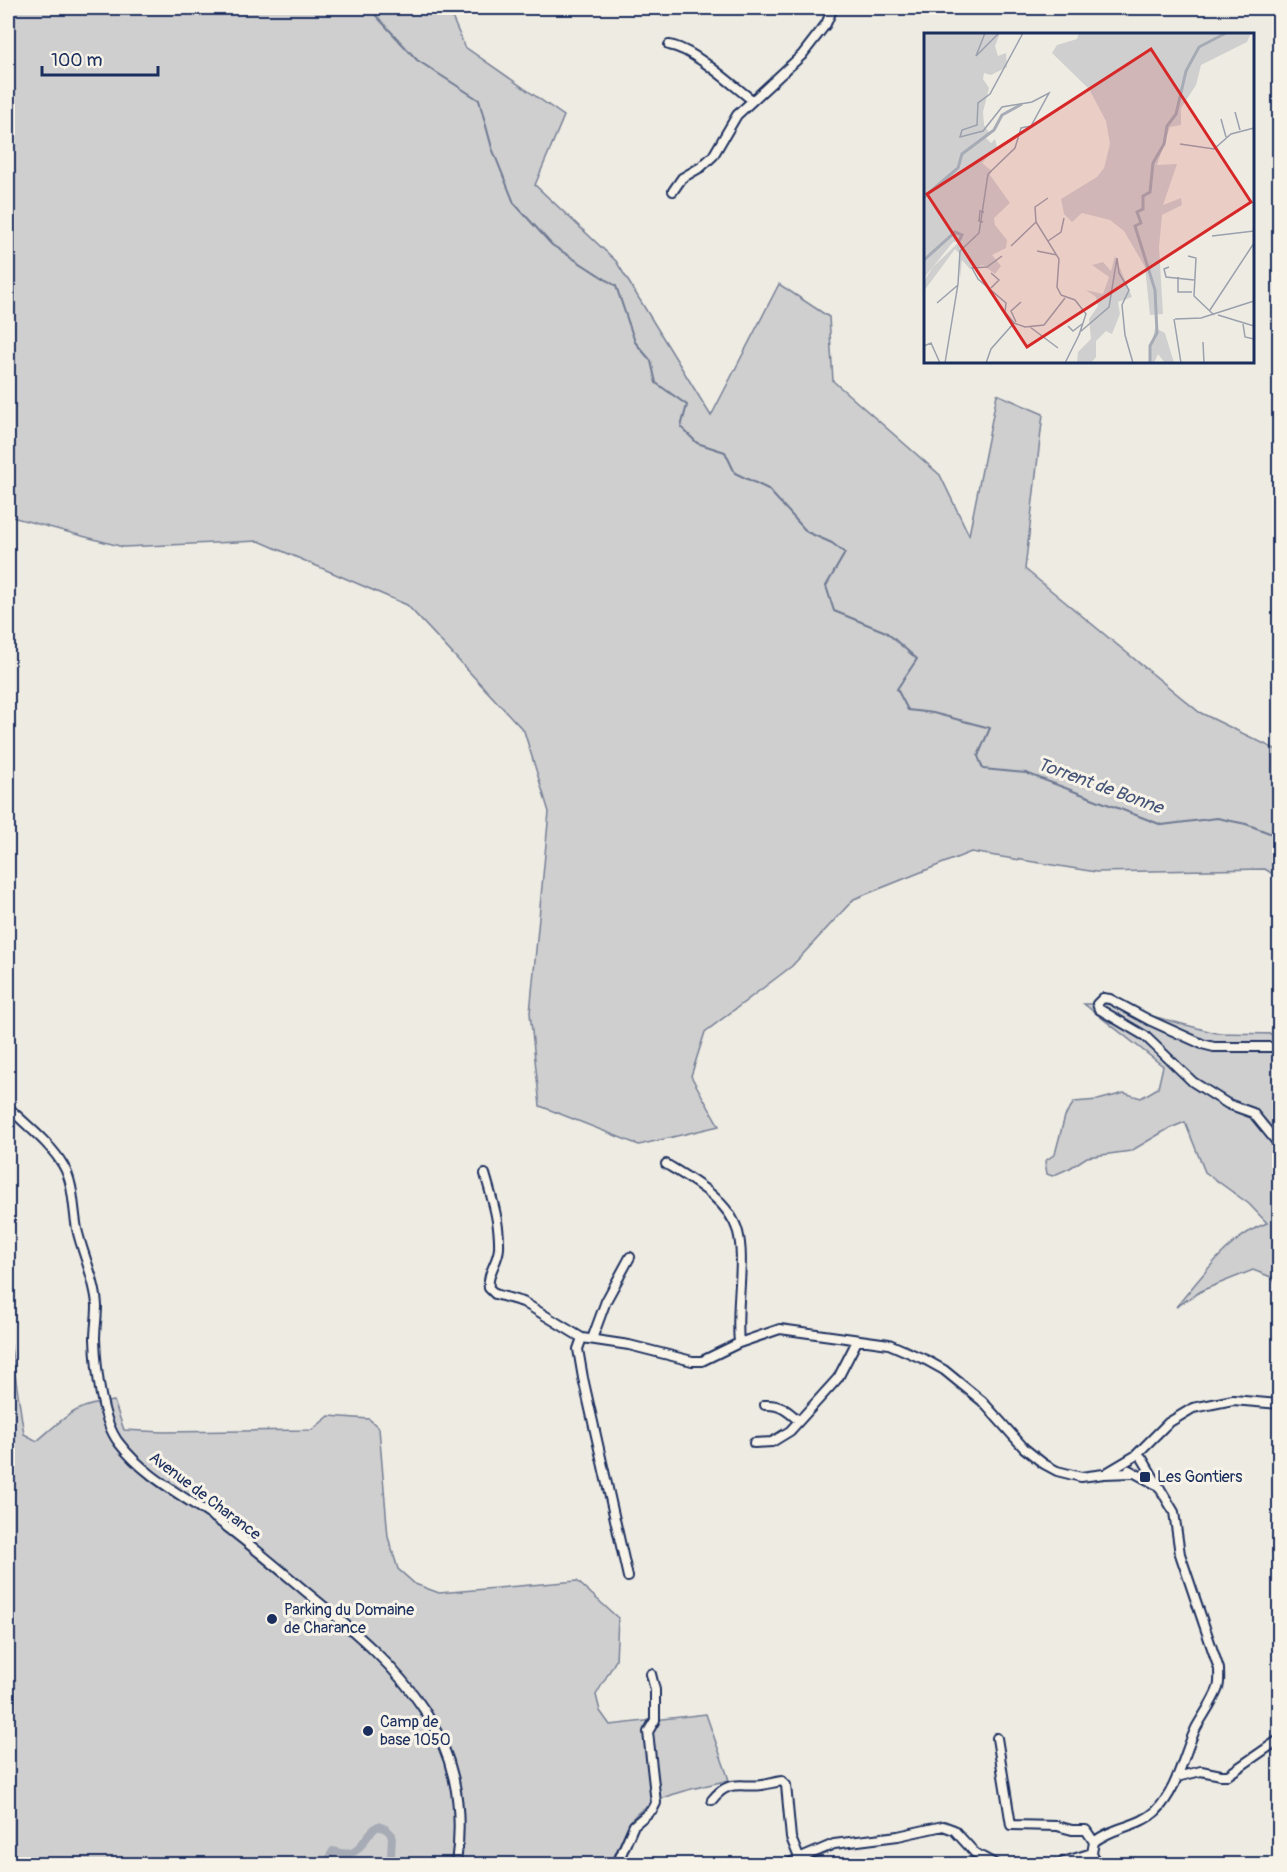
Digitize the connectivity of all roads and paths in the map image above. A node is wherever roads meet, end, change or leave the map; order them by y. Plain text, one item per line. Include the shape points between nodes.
1 (833, 8) edge
2 (669, 45) dead end
3 (752, 100) junction
4 (673, 191) dead end
5 (1280, 1047) edge
6 (8, 1107) edge
7 (1280, 1146) edge
8 (666, 1164) dead end
9 (485, 1174) dead end
10 (630, 1257) dead end
11 (582, 1338) junction
12 (592, 1339) junction
13 (857, 1341) junction
14 (740, 1343) junction
15 (1280, 1404) edge
16 (765, 1405) dead end
17 (799, 1421) junction
18 (754, 1443) dead end
19 (1138, 1460) junction
20 (1134, 1473) junction
21 (1104, 1474) junction
22 (1159, 1486) junction
23 (628, 1577) dead end
24 (651, 1674) dead end
25 (997, 1738) dead end
26 (1280, 1739) edge
27 (1177, 1777) junction
28 (712, 1800) dead end
29 (1094, 1842) junction
30 (1092, 1853) junction
31 (800, 1860) junction
32 (456, 1864) edge
33 (616, 1864) edge
34 (787, 1864) edge
35 (995, 1864) edge
36 (1057, 1864) edge
37 (1096, 1864) edge

1 - 3 street via 802,55
2 - 3 street via 691,53
3 - 4 street via 737,115 713,156 682,178
5 - 7 street via 1214,1047 1110,999 1103,998 1097,1004 1099,1009 1150,1040 1193,1082 1228,1104 1252,1113
6 - 32 street, Avenue de Charance via 53,1151 70,1181 77,1229 97,1304 95,1338 100,1387 117,1442 157,1479 233,1532 359,1634 401,1679 440,1734 448,1759 458,1809
8 - 14 street via 704,1189 732,1217 738,1230
9 - 11 street via 496,1211 499,1250 488,1278 489,1288 495,1294 522,1302
10 - 12 street via 606,1301
11 - 12 street
11 - 23 street via 578,1349 583,1378
12 - 14 street via 702,1361
13 - 14 street via 780,1329
13 - 17 street via 838,1378
13 - 21 street via 902,1348 944,1370 982,1401 1024,1448 1057,1471 1081,1478
15 - 19 street via 1233,1400 1193,1408 1151,1439
16 - 17 street via 788,1410
17 - 18 street via 772,1442
19 - 20 street via 1141,1473
19 - 20 street via 1128,1466
19 - 21 street
19 - 22 street
20 - 21 street
20 - 22 street
22 - 27 street via 1174,1512 1180,1554 1220,1678
24 - 33 street via 655,1720 648,1732 656,1803 634,1825
25 - 29 street via 1011,1825 1086,1830
26 - 27 street via 1228,1775 1201,1770
27 - 29 street via 1149,1816
28 - 31 street via 718,1792 740,1784 760,1786 782,1781 786,1785 791,1838
29 - 30 street
30 - 36 street
30 - 37 street
31 - 34 street
31 - 35 street via 834,1844 943,1826 954,1830 975,1853

